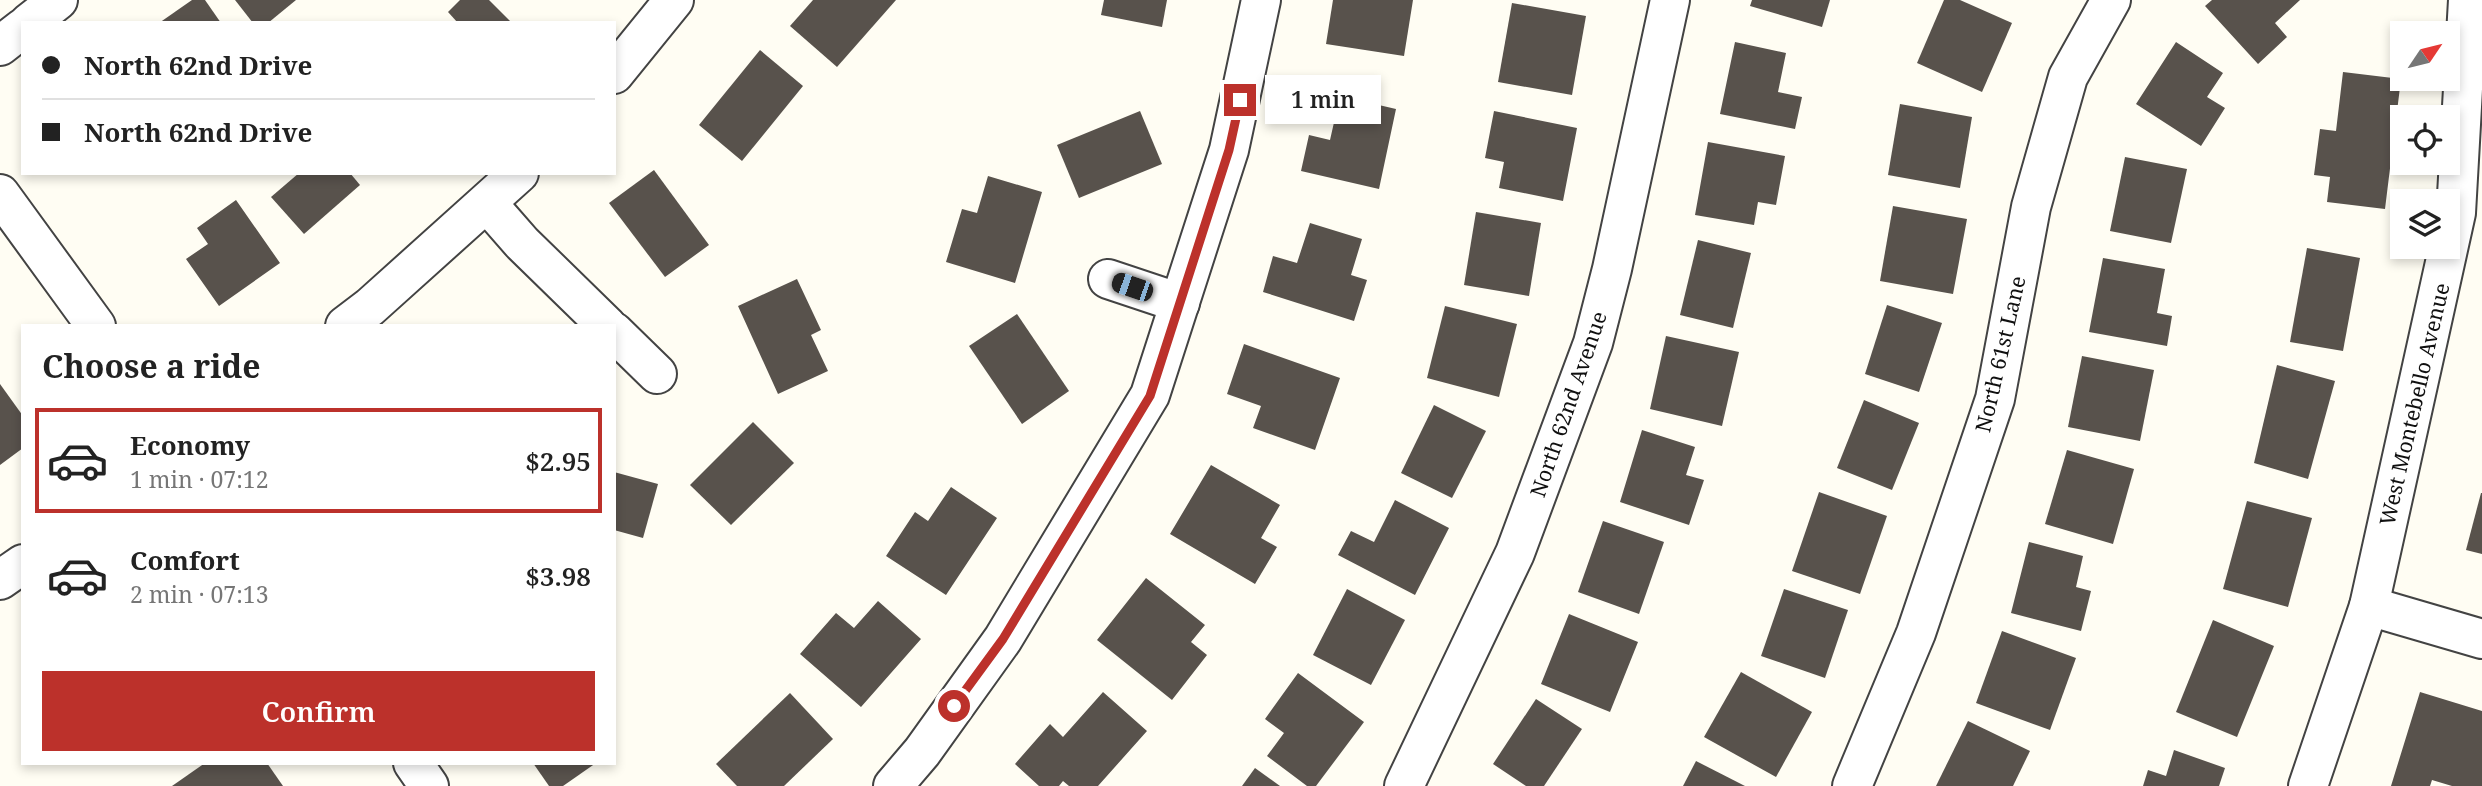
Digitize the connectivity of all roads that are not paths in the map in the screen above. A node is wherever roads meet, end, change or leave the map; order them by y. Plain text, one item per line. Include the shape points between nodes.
1 (58, 0) edge
2 (674, 0) edge
3 (1261, 0) edge
4 (1670, 0) edge
5 (2110, 0) edge
6 (2468, 0) edge
7 (32, 21) edge
8 (21, 30) edge
9 (0, 46) edge
10 (616, 72) edge
11 (517, 175) edge
12 (0, 194) edge
13 (487, 203) junction
14 (2469, 213) edge
15 (1108, 279) dead end
16 (1180, 303) junction
17 (95, 324) edge
18 (348, 324) edge
19 (605, 324) edge
20 (616, 334) edge
21 (657, 374) dead end
22 (21, 565) edge
23 (0, 580) edge
24 (2369, 606) junction
25 (2482, 639) edge
26 (414, 765) edge
27 (429, 786) edge
28 (893, 786) edge
29 (1404, 786) edge
30 (1852, 786) edge
31 (2308, 786) edge

1 - 7 street
2 - 10 street
3 - 16 street via 1229,150
4 - 29 street, North 62nd Avenue via 1593,343 1515,553
5 - 30 street, North 61st Lane via 2068,77 2031,207 1995,400 1916,633
6 - 14 street, West Montebello Avenue
8 - 9 street
11 - 13 street
12 - 17 street
13 - 18 street
13 - 19 street
14 - 24 street, West Montebello Avenue
15 - 16 street
16 - 28 street via 1150,396 1003,639
20 - 21 street
22 - 23 street
24 - 25 street
24 - 31 street, West Montebello Avenue
26 - 27 street

